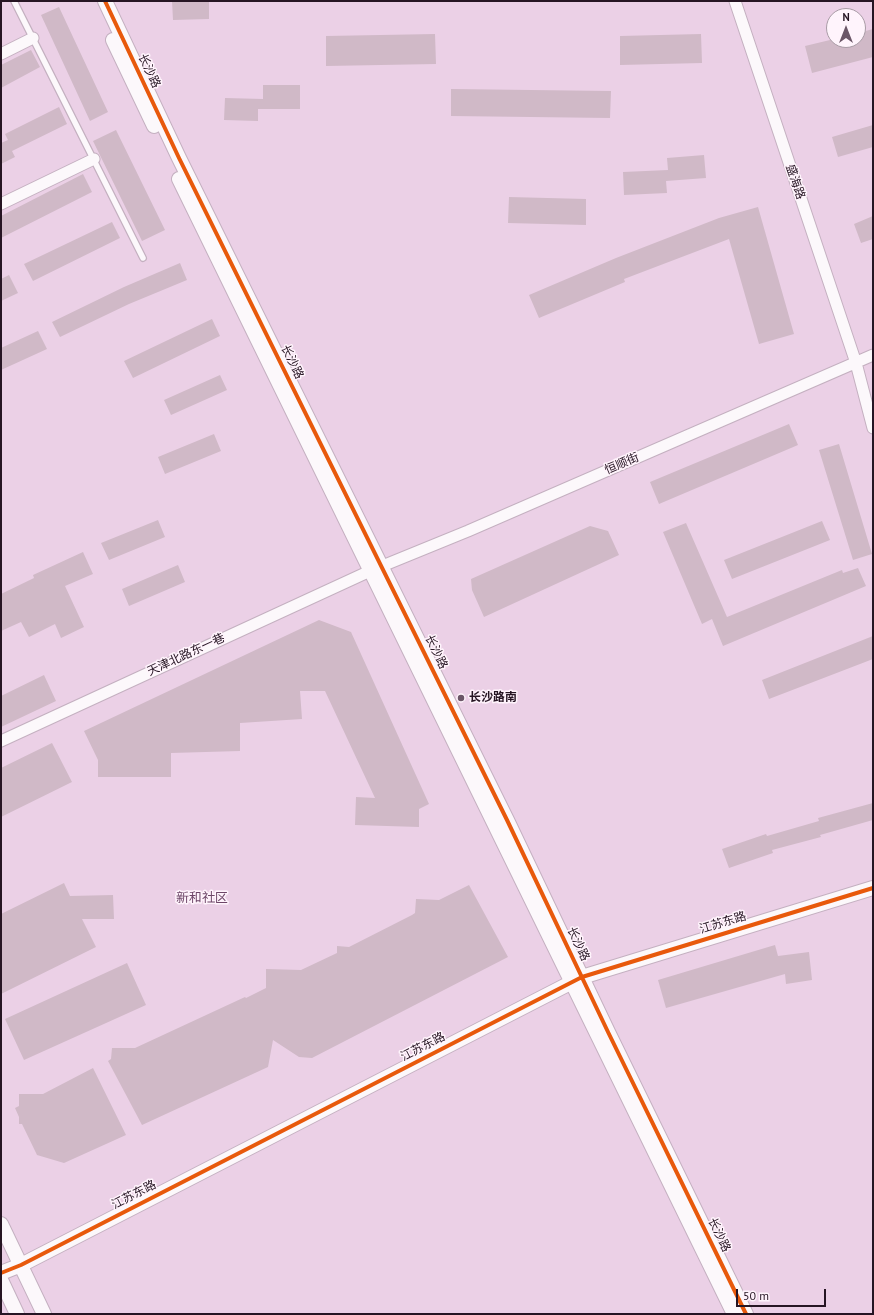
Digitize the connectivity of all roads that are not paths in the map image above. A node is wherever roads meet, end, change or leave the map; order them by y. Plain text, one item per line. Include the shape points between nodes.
1 (14, 1) edge
2 (95, 1) edge
3 (105, 1) edge
4 (735, 1) edge
5 (33, 38) junction
6 (1, 54) edge
7 (94, 159) junction
8 (1, 204) edge
9 (144, 258) dead end
10 (873, 355) edge
11 (856, 363) junction
12 (873, 428) edge
13 (376, 568) junction
14 (1, 741) edge
15 (873, 888) edge
16 (577, 979) junction
17 (1, 1224) edge
18 (21, 1265) junction
19 (1, 1273) edge
20 (1, 1280) edge
21 (17, 1314) edge
22 (44, 1314) edge
23 (734, 1314) edge
24 (746, 1314) edge

1 - 5 lane
2 - 13 street, 长沙路 via 138,95
3 - 13 street, 长沙路
4 - 11 street, 盛海路
5 - 6 street
5 - 7 lane
7 - 8 street
7 - 9 lane
10 - 11 street, 恒顺街
11 - 12 street, 盛海路
11 - 13 street, 恒顺街 via 475,528
13 - 14 street, 天津北路东一巷
13 - 16 street, 长沙路
15 - 16 street, 江苏东路
16 - 18 street, 江苏东路
16 - 23 street, 长沙路
16 - 24 street, 长沙路
17 - 18 street
18 - 19 street, 江苏东路
18 - 22 street
20 - 21 street

